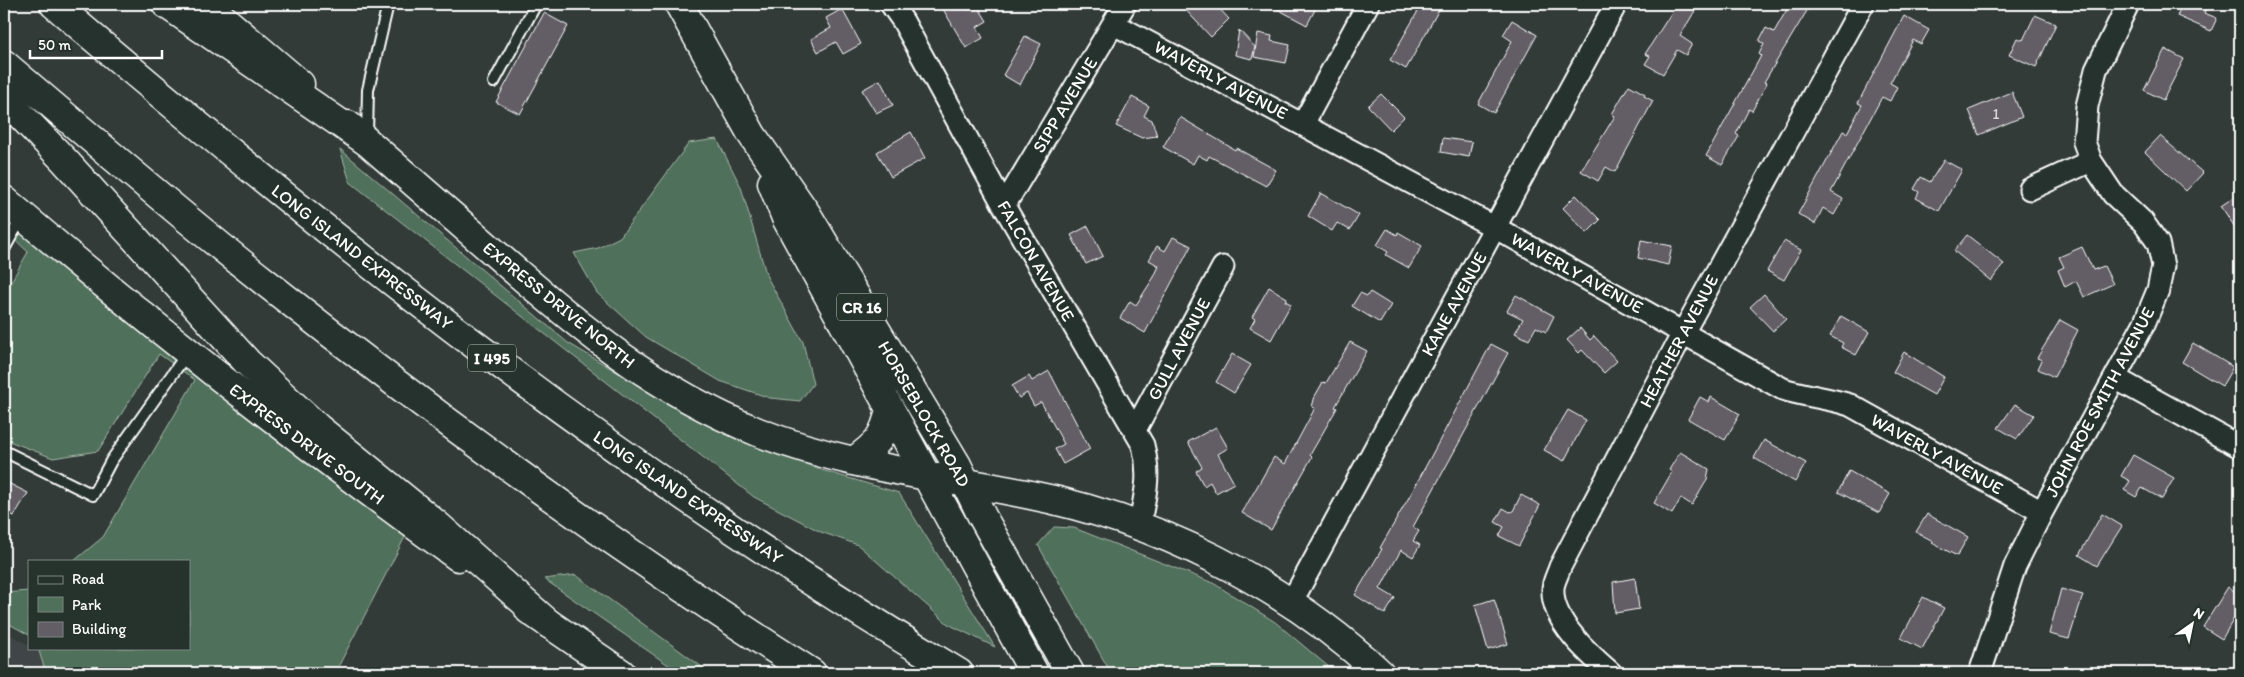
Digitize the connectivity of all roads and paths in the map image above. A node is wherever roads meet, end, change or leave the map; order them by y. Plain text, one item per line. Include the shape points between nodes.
1 (54, 4) edge
2 (166, 4) edge
3 (206, 4) edge
4 (536, 4) edge
5 (679, 4) edge
6 (891, 4) edge
7 (1125, 4) edge
8 (1368, 4) edge
9 (1616, 4) edge
10 (1863, 4) edge
11 (2128, 4) edge
12 (386, 5) edge
13 (1114, 24) junction
14 (4, 64) edge
15 (494, 82) dead end
16 (4, 98) edge
17 (1303, 124) junction
18 (752, 135) junction
19 (366, 141) junction
20 (2091, 161) junction
21 (2030, 189) dead end
22 (1004, 206) junction
23 (13, 208) edge
24 (1496, 228) junction
25 (4, 249) edge
26 (1222, 267) dead end
27 (1683, 333) junction
28 (188, 352) junction
29 (2115, 378) junction
30 (890, 410) junction
31 (1135, 430) junction
32 (2240, 447) edge
33 (4, 451) edge
34 (854, 460) junction
35 (927, 476) junction
36 (965, 483) junction
37 (2042, 512) junction
38 (1139, 527) junction
39 (1290, 604) junction
40 (549, 624) junction
41 (1030, 665) edge
42 (621, 673) edge
43 (812, 673) edge
44 (959, 673) edge
45 (1070, 673) edge
46 (1380, 673) edge
47 (1612, 673) edge
48 (1980, 673) edge

1 - 44 main road, LONG ISLAND EXPRESSWAY / I 495 via 302,212 503,366 712,514
2 - 19 main road
3 - 19 main road, EXPRESS DRIVE NORTH
4 - 15 lane
5 - 18 main road, HORSEBLOCK ROAD / CR 16
6 - 22 street, FALCON AVENUE
7 - 13 street, SIPP AVENUE
8 - 17 street
9 - 24 street, KANE AVENUE
10 - 27 street, HEATHER AVENUE
11 - 20 street, JOHN ROE SMITH AVENUE via 2096,70 2087,106 2084,142
12 - 19 lane via 368,90
13 - 17 street, WAVERLY AVENUE
13 - 22 street, SIPP AVENUE
14 - 43 main road via 164,199 363,359 570,511 676,585
16 - 40 main road via 65,160 253,368 318,428 436,524
17 - 24 street, WAVERLY AVENUE
18 - 30 main road, HORSEBLOCK ROAD / CR 16 via 786,218
18 - 36 main road, HORSEBLOCK ROAD / CR 16 via 806,213
19 - 34 main road, EXPRESS DRIVE NORTH via 585,331 651,378 694,403 761,433
20 - 21 street
20 - 29 street, JOHN ROE SMITH AVENUE via 2113,194 2144,222 2158,243 2163,266 2158,290 2144,324
22 - 31 street, FALCON AVENUE
23 - 25 lane
23 - 28 main road, EXPRESS DRIVE SOUTH
24 - 27 street, WAVERLY AVENUE
24 - 39 street, KANE AVENUE
26 - 31 street, GULL AVENUE
27 - 37 street, WAVERLY AVENUE via 1783,388 1850,405
27 - 47 street, HEATHER AVENUE via 1560,567 1553,590 1556,607 1566,627
28 - 33 lane via 111,461 94,495
28 - 40 main road, EXPRESS DRIVE SOUTH via 310,448
29 - 32 street
29 - 37 street, JOHN ROE SMITH AVENUE
30 - 34 main road via 887,426 876,444
30 - 35 main road, HORSEBLOCK ROAD / CR 16
31 - 38 street, FALCON AVENUE via 1148,465
34 - 35 main road, EXPRESS DRIVE NORTH
35 - 36 main road, EXPRESS DRIVE NORTH
35 - 41 main road, HORSEBLOCK ROAD / CR 16
36 - 38 main road, EXPRESS DRIVE NORTH via 1067,503
36 - 45 main road, HORSEBLOCK ROAD / CR 16
37 - 48 street, JOHN ROE SMITH AVENUE via 2015,566
38 - 39 main road, EXPRESS DRIVE NORTH via 1216,560
39 - 46 main road, EXPRESS DRIVE NORTH
40 - 42 main road, EXPRESS DRIVE SOUTH

